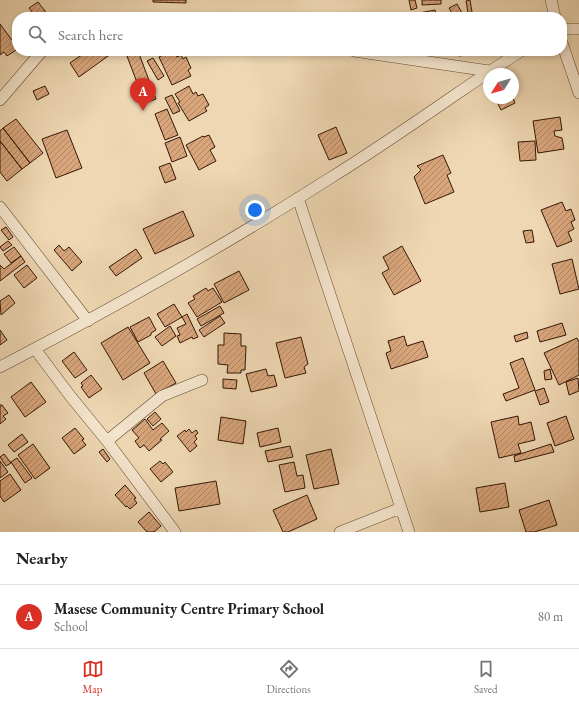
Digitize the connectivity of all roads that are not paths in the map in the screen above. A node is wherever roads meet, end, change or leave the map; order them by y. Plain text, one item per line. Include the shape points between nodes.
1 (551, 0) edge
2 (554, 12) edge
3 (567, 29) edge
4 (579, 29) edge
5 (37, 56) edge
6 (390, 56) edge
7 (513, 56) edge
8 (566, 56) edge
9 (492, 68) edge
10 (483, 69) edge
11 (483, 74) edge
12 (579, 93) edge
13 (1, 97) edge
14 (298, 198) junction
15 (0, 207) edge
16 (88, 321) junction
17 (35, 349) junction
18 (0, 368) edge
19 (202, 380) dead end
20 (107, 442) junction
21 (400, 508) junction
22 (175, 532) edge
23 (340, 532) edge
24 (409, 532) edge

1 - 2 street
3 - 4 street
5 - 13 street
6 - 10 street
7 - 9 street
8 - 12 street
11 - 14 street via 373,151
14 - 16 street
14 - 21 street
15 - 16 street
16 - 17 street
17 - 18 street
17 - 20 street
19 - 20 street via 162,396
20 - 22 street
21 - 23 street
21 - 24 street

